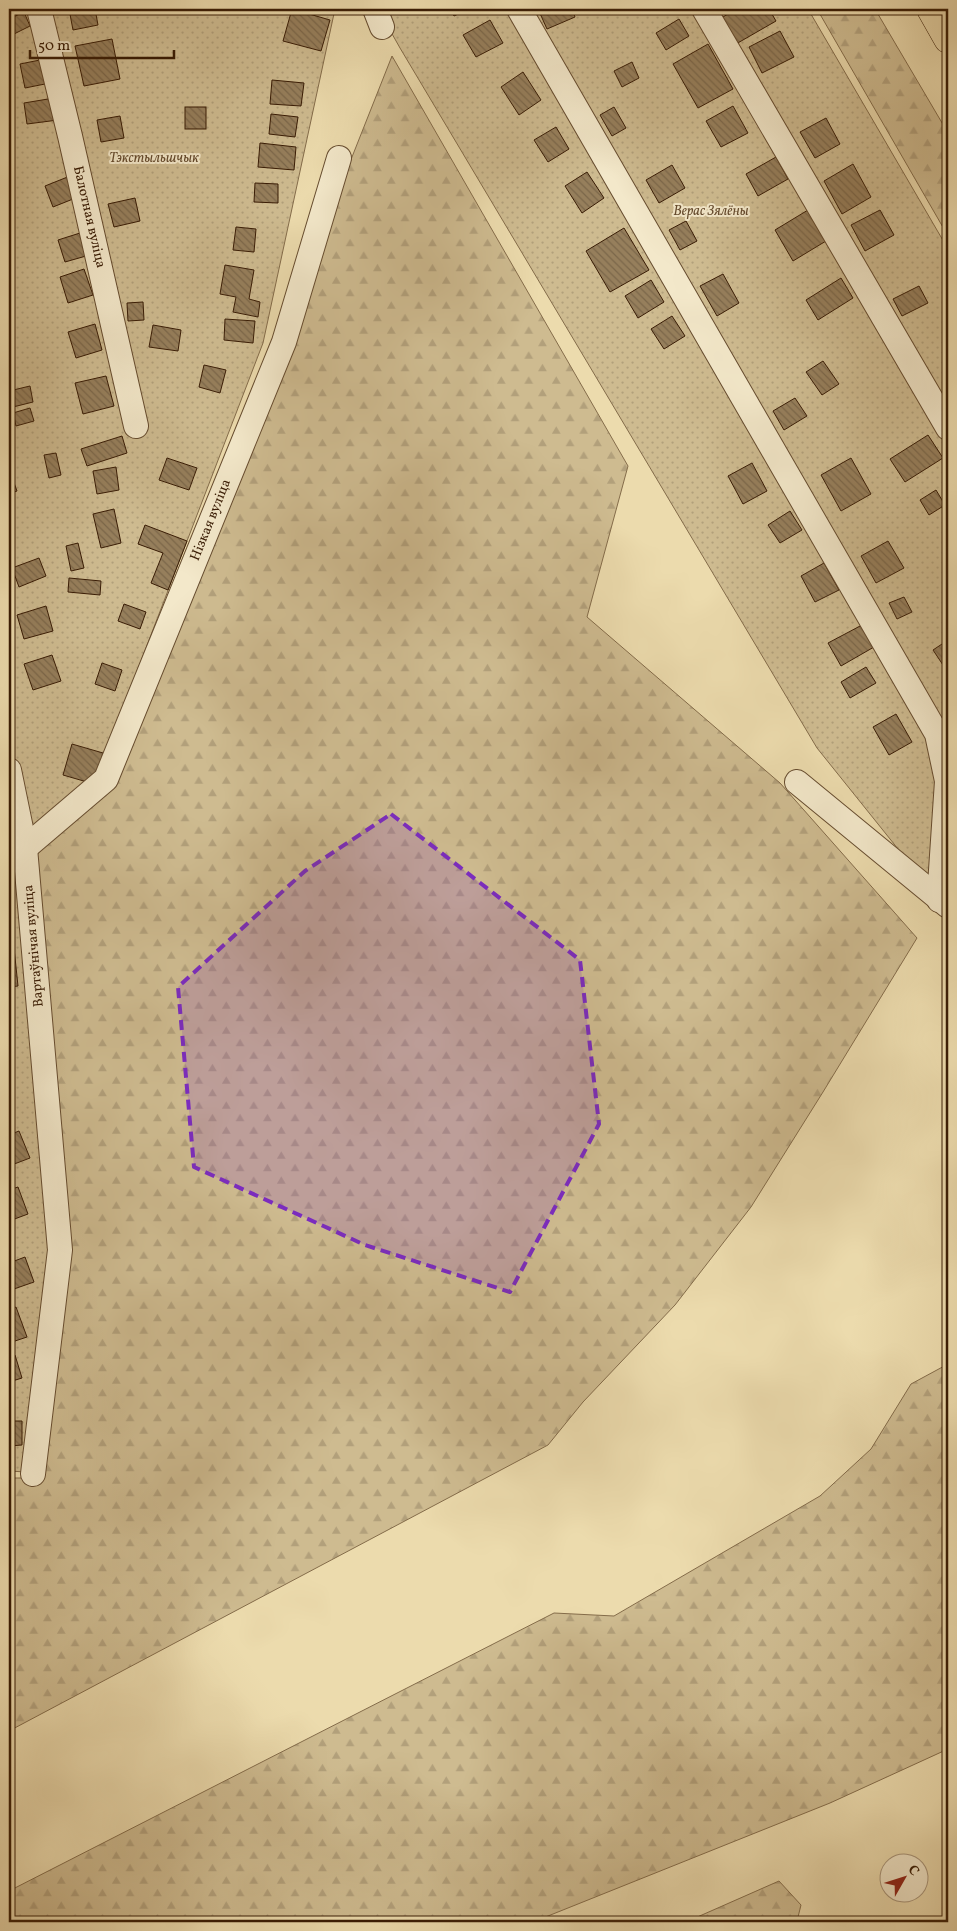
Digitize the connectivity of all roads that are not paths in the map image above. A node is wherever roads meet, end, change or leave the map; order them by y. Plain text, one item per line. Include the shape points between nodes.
1 (39, 9) edge
2 (519, 9) edge
3 (704, 9) edge
4 (931, 9) edge
5 (948, 40) edge
6 (339, 158) dead end
7 (136, 426) dead end
8 (948, 428) edge
9 (9, 770) edge
10 (797, 782) dead end
11 (26, 848) junction
12 (944, 903) edge
13 (33, 1474) dead end

1 - 7 street, Балотная вуліца
2 - 12 street via 937,734 947,781
3 - 8 street
4 - 5 main road
6 - 11 street, Нізкая вуліца via 284,342 106,778
9 - 11 street, Вартаўнічая вуліца
10 - 12 street
11 - 13 street, Вартаўнічая вуліца via 60,1250

